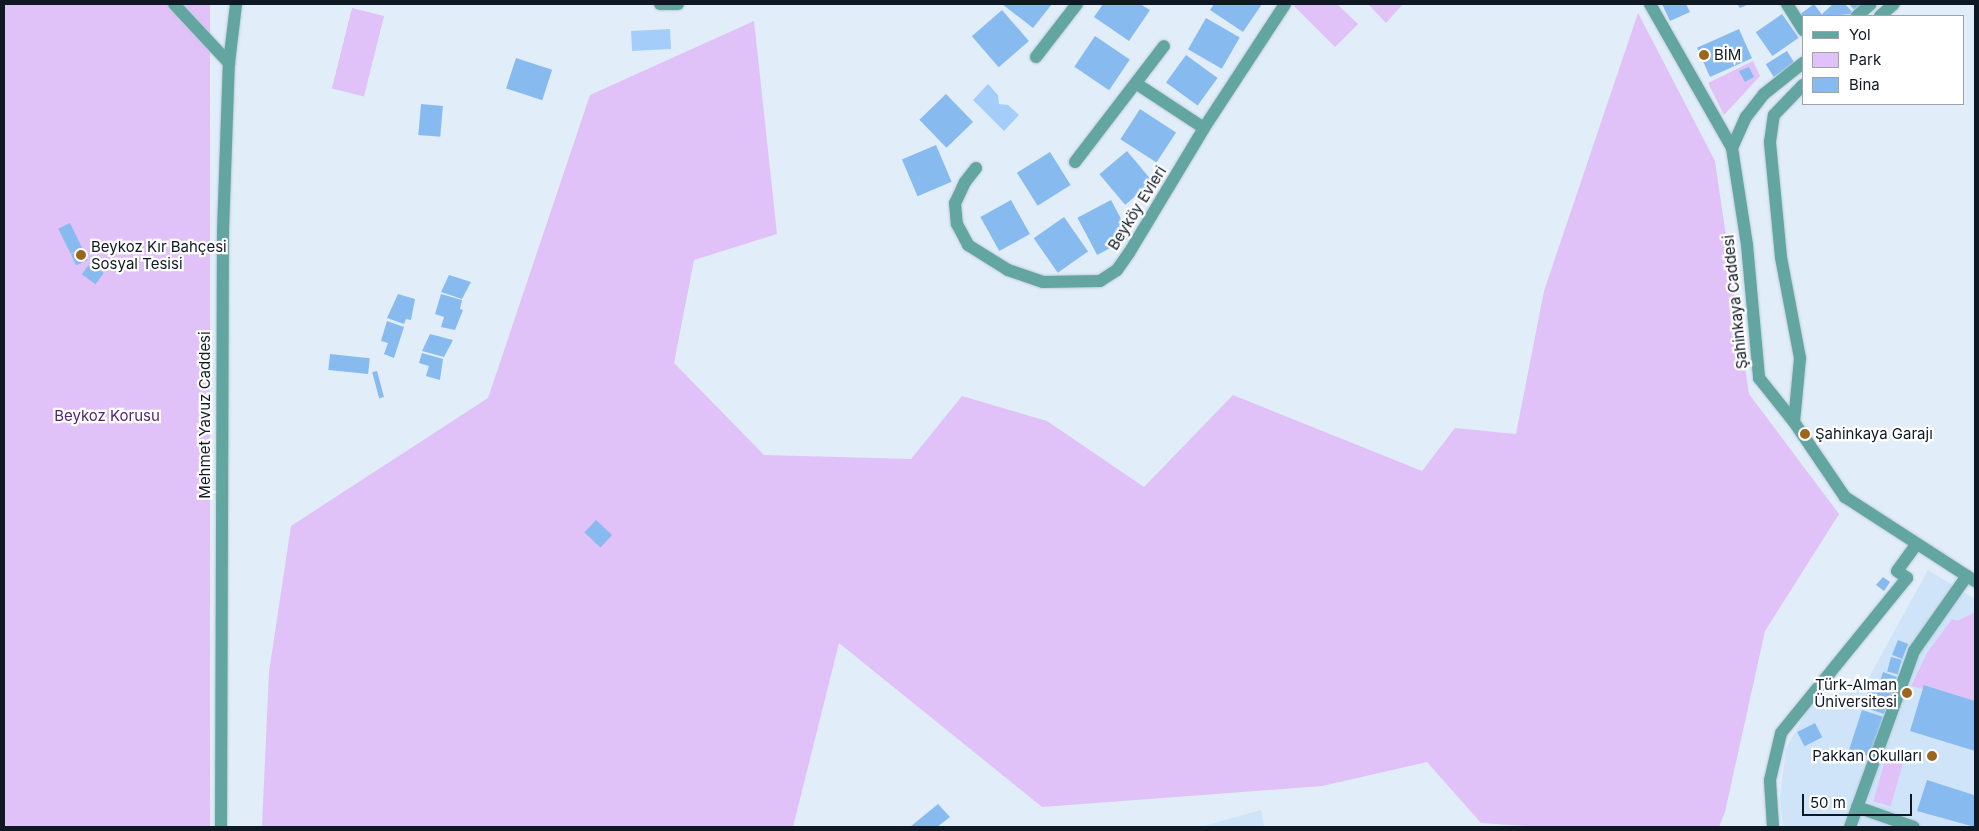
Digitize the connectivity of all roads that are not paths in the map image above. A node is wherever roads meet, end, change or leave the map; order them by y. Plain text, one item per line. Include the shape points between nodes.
1 (174, 4) edge
2 (236, 4) edge
3 (660, 4) edge
4 (678, 4) edge
5 (1077, 4) edge
6 (1285, 4) edge
7 (1650, 4) edge
8 (1787, 4) edge
9 (1871, 4) edge
10 (1894, 4) edge
11 (1858, 15) edge
12 (1881, 15) edge
13 (1802, 28) edge
14 (1164, 46) dead end
15 (1036, 57) dead end
16 (229, 63) junction
17 (1802, 64) edge
18 (1137, 84) junction
19 (1802, 86) edge
20 (1204, 128) junction
21 (1732, 148) junction
22 (1075, 162) dead end
23 (976, 168) dead end
24 (1794, 422) junction
25 (1916, 545) junction
26 (1971, 579) edge
27 (1857, 807) junction
28 (221, 827) edge
29 (1772, 827) edge
30 (1850, 827) edge
31 (1914, 827) edge

1 - 16 street
2 - 16 street, Mehmet Yavuz Caddesi
3 - 4 street
5 - 15 street
6 - 20 street, Beyköy Evleri
7 - 21 street, Şahinkaya Caddesi
8 - 13 street
9 - 11 street
10 - 12 street
14 - 18 street
16 - 28 street, Mehmet Yavuz Caddesi via 222,241
17 - 21 street via 1764,94 1746,117
18 - 20 street
18 - 22 street
19 - 24 street via 1774,115 1770,142 1782,258 1800,358
20 - 23 street, Beyköy Evleri via 1129,253 1116,270 1100,281 1043,282 1008,270 968,246 956,224 955,203
21 - 24 street, Şahinkaya Caddesi via 1746,245 1759,378
24 - 25 street, Şahinkaya Caddesi via 1845,497
25 - 26 street, Şahinkaya Caddesi
25 - 29 street via 1897,571 1906,578 1790,718 1781,734 1770,780
26 - 27 street via 1914,651
27 - 30 street
27 - 31 street

